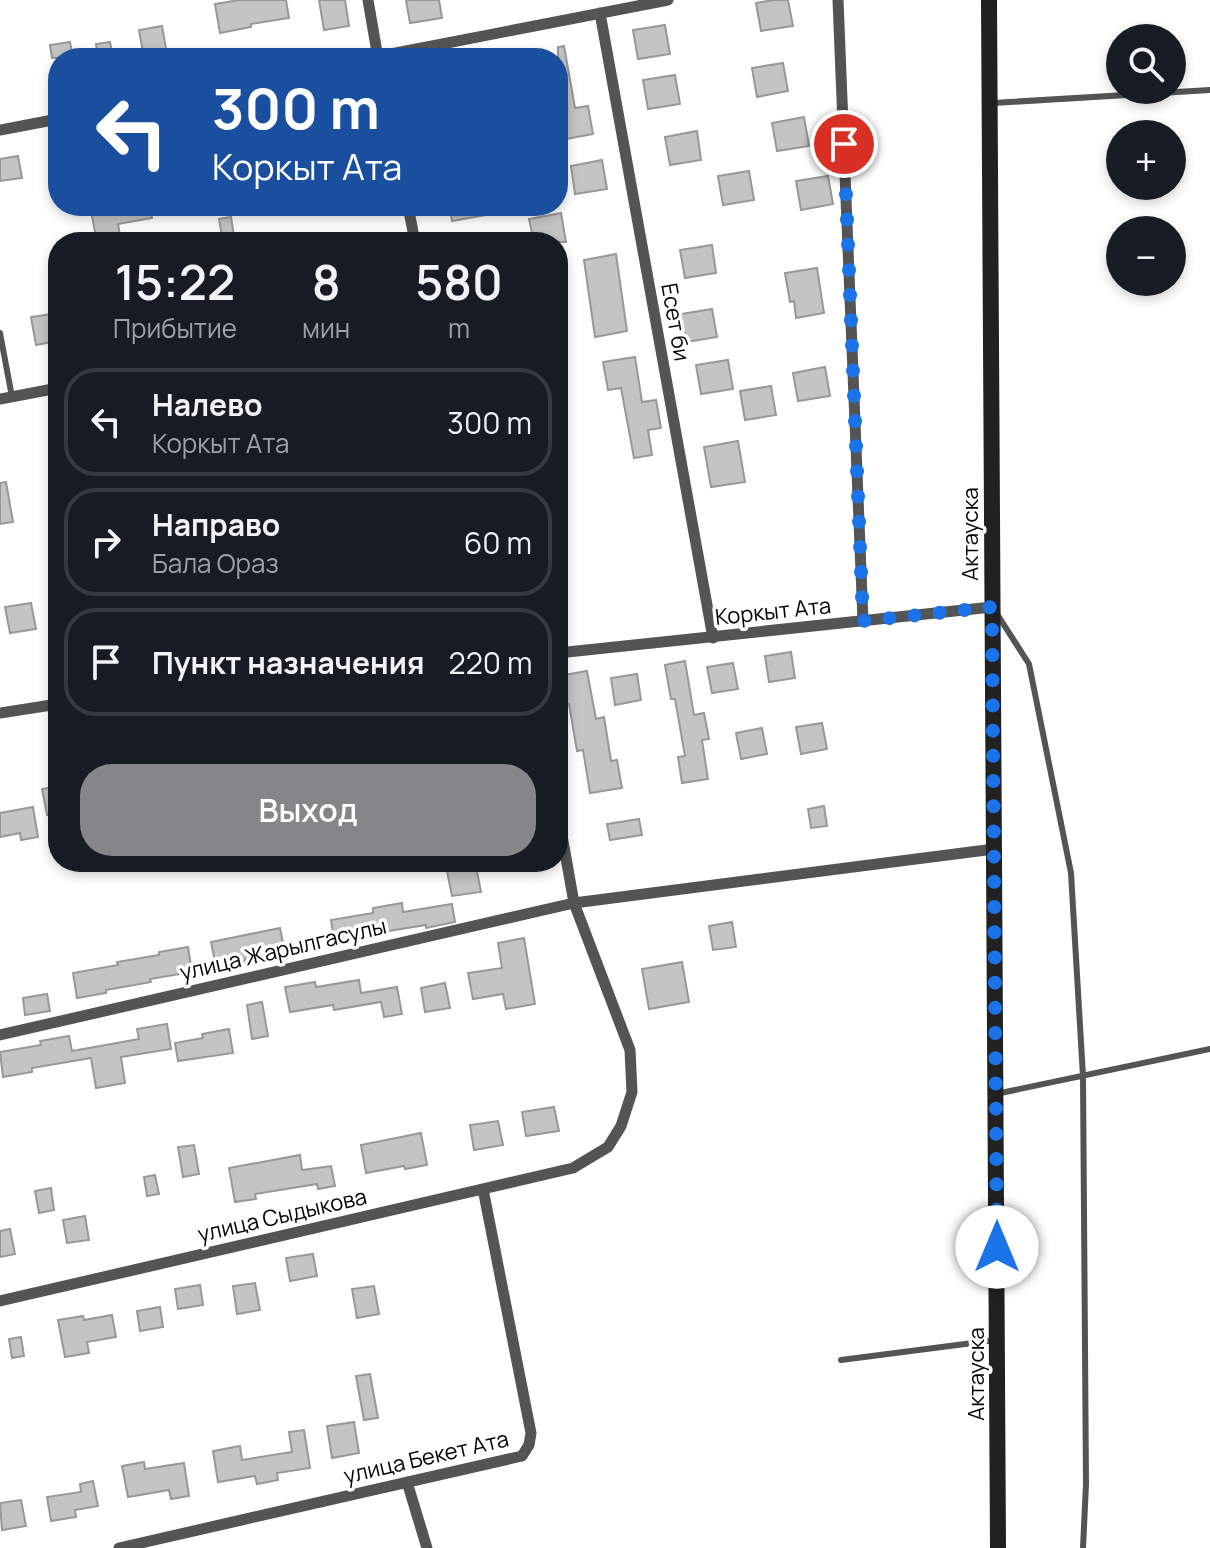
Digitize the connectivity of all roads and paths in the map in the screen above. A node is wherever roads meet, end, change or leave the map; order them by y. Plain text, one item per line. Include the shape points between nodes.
1 (368, 0) edge
2 (668, 0) edge
3 (838, 0) edge
4 (989, 0) edge
5 (600, 13) junction
6 (374, 48) edge
7 (421, 48) edge
8 (1210, 90) edge
9 (990, 104) junction
10 (48, 121) edge
11 (0, 130) edge
12 (0, 333) edge
13 (48, 390) edge
14 (6, 398) edge
15 (992, 607) junction
16 (863, 621) junction
17 (713, 638) junction
18 (568, 652) edge
19 (48, 706) edge
20 (0, 713) edge
21 (994, 849) junction
22 (568, 869) edge
23 (574, 903) junction
24 (0, 1035) edge
25 (1210, 1049) edge
26 (1083, 1076) junction
27 (996, 1094) junction
28 (483, 1189) junction
29 (0, 1301) edge
30 (998, 1339) junction
31 (841, 1360) dead end
32 (407, 1482) junction
33 (155, 1544) edge
34 (119, 1548) edge
35 (427, 1548) edge
36 (998, 1548) edge
37 (1083, 1548) edge

1 - 6 street
2 - 5 street
3 - 16 street
4 - 9 main road, Актауска
5 - 7 street
5 - 17 street, Есет би
8 - 9 lane
9 - 15 main road, Актауска
10 - 11 street
12 - 14 lane
13 - 14 street
15 - 16 street, Коркыт Ата
15 - 21 main road, Актауска
15 - 26 lane via 1029,664 1071,873
16 - 17 street, Коркыт Ата
17 - 18 street, Коркыт Ата
19 - 20 street
21 - 23 street, улица Жарылгасулы
21 - 27 main road, Актауска
22 - 23 street, улица Сыдыкова
23 - 24 street, улица Жарылгасулы
23 - 28 street, улица Сыдыкова via 630,1050 632,1092 608,1147 573,1168
25 - 26 lane
26 - 27 lane
26 - 37 lane
27 - 30 main road, Актауска
28 - 29 street, улица Сыдыкова
28 - 32 street, улица Бекет Ата via 531,1433 529,1445 522,1456
30 - 31 lane
30 - 36 main road, Актауска
32 - 33 street, улица Бекет Ата
32 - 35 street
33 - 34 street, улица Бекет Ата

